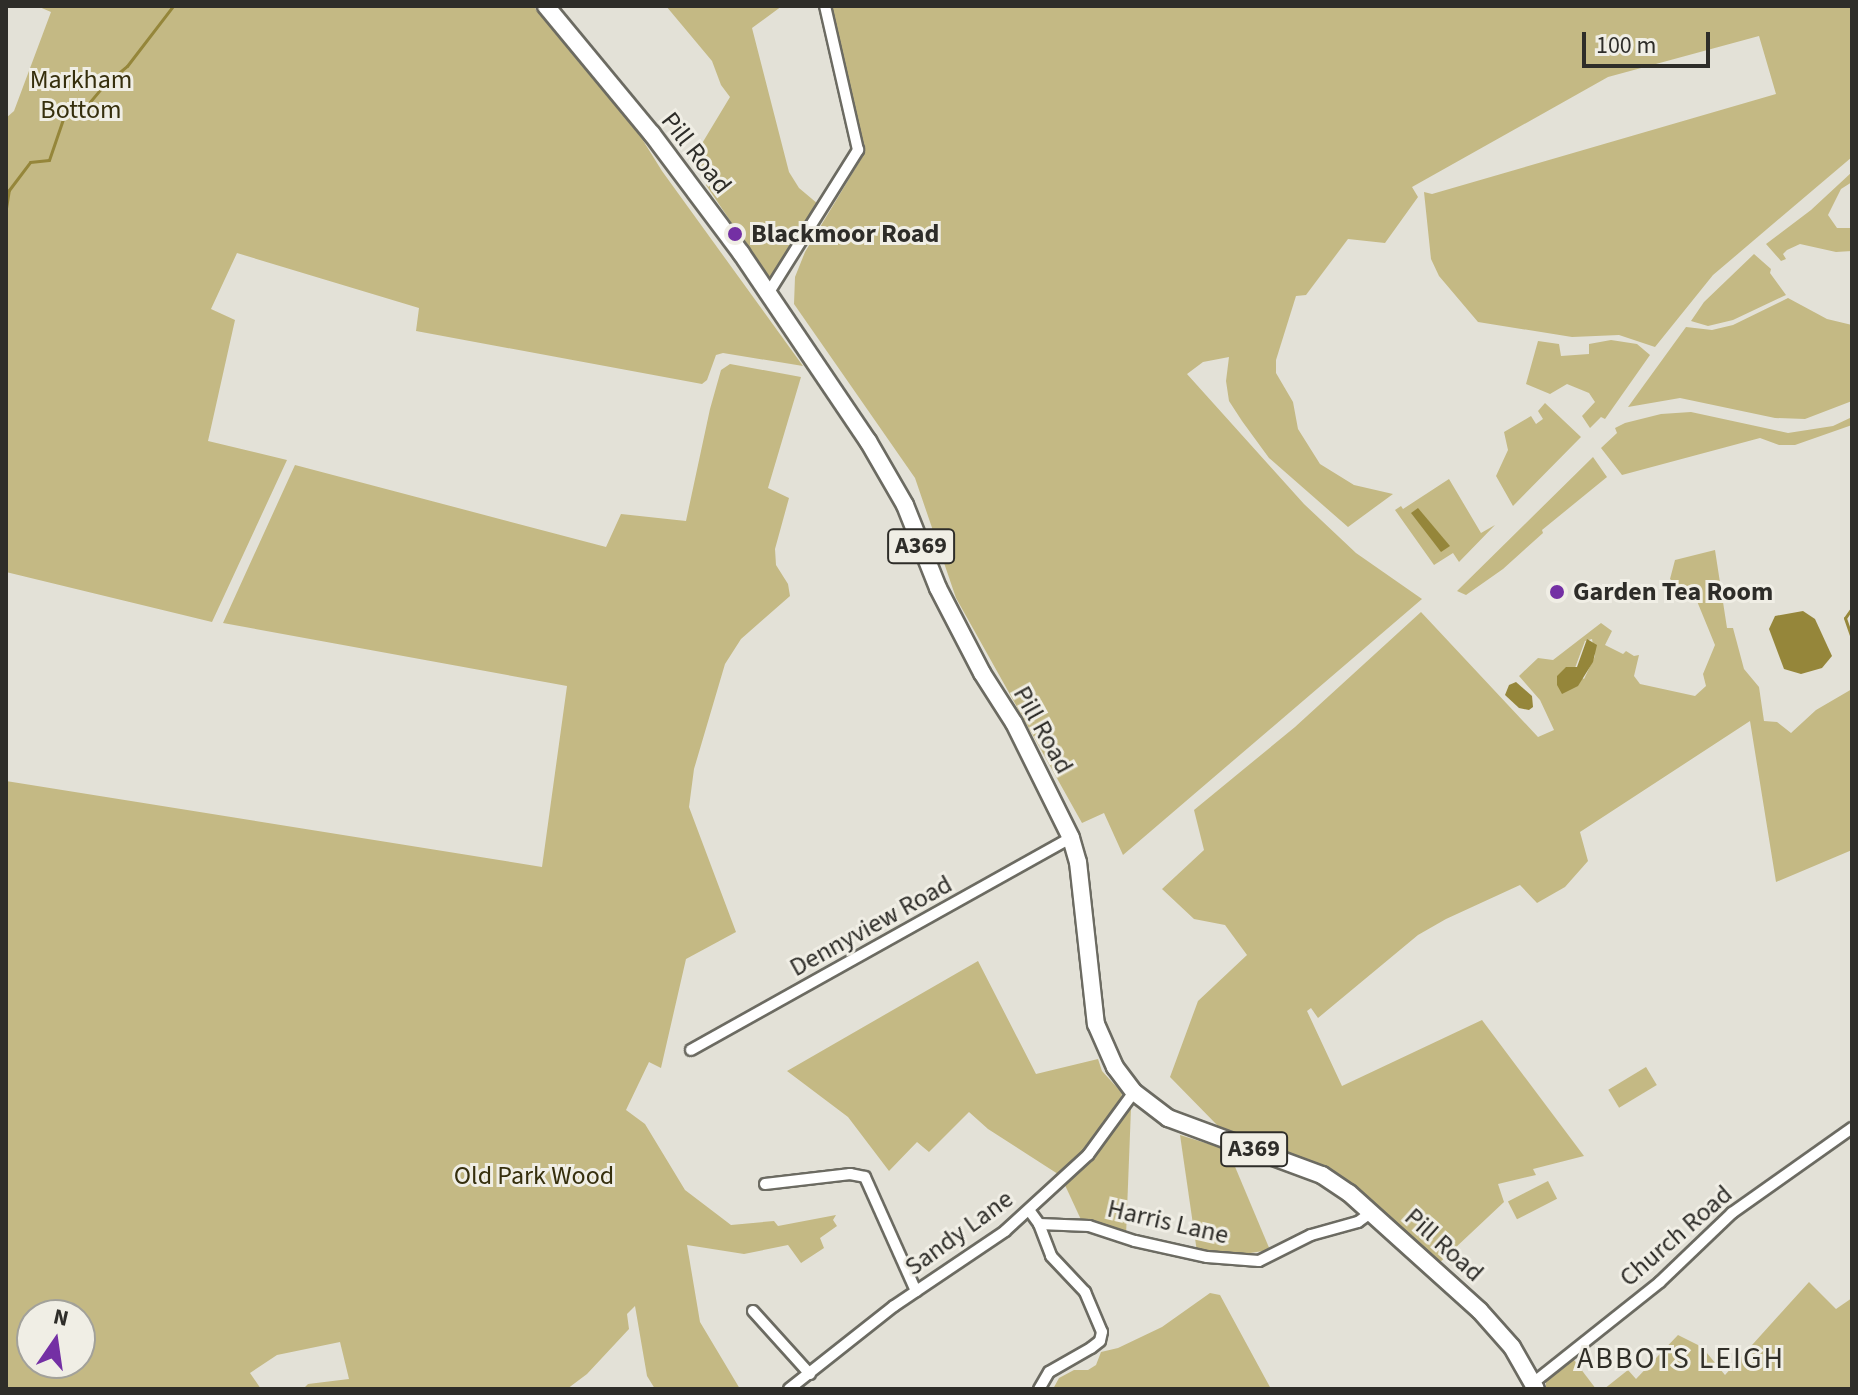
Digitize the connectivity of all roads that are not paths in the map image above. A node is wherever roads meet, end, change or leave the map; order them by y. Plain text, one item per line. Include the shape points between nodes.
1 (546, 6) edge
2 (825, 6) edge
3 (769, 292) junction
4 (1071, 838) junction
5 (691, 1049) dead end
6 (1134, 1092) junction
7 (1852, 1128) edge
8 (765, 1184) dead end
9 (1029, 1210) junction
10 (1372, 1212) junction
11 (1039, 1224) junction
12 (916, 1291) junction
13 (753, 1311) dead end
14 (810, 1374) junction
15 (1535, 1386) edge
16 (789, 1389) edge
17 (1039, 1389) edge

1 - 3 main road, Pill Road / A369 via 652,134
2 - 3 street via 858,150
3 - 4 main road, Pill Road / A369 via 905,505 945,602 1022,737
4 - 5 street, Dennyview Road
4 - 6 main road, Pill Road / A369 via 1096,1024 1109,1057
6 - 9 street, Sandy Lane via 1100,1140
6 - 10 main road, Pill Road / A369 via 1168,1118 1322,1175
7 - 15 street, Church Road via 1732,1213 1660,1282
8 - 12 street via 850,1174 865,1177
9 - 11 street
9 - 12 street, Sandy Lane via 951,1271
10 - 11 street, Harris Lane via 1259,1261 1207,1257 1089,1226
10 - 15 main road, Pill Road / A369 via 1480,1311 1512,1347
11 - 17 street via 1051,1256 1085,1292 1102,1332 1100,1341 1049,1372
12 - 14 street, Sandy Lane
13 - 14 street
14 - 16 street, Sandy Lane

